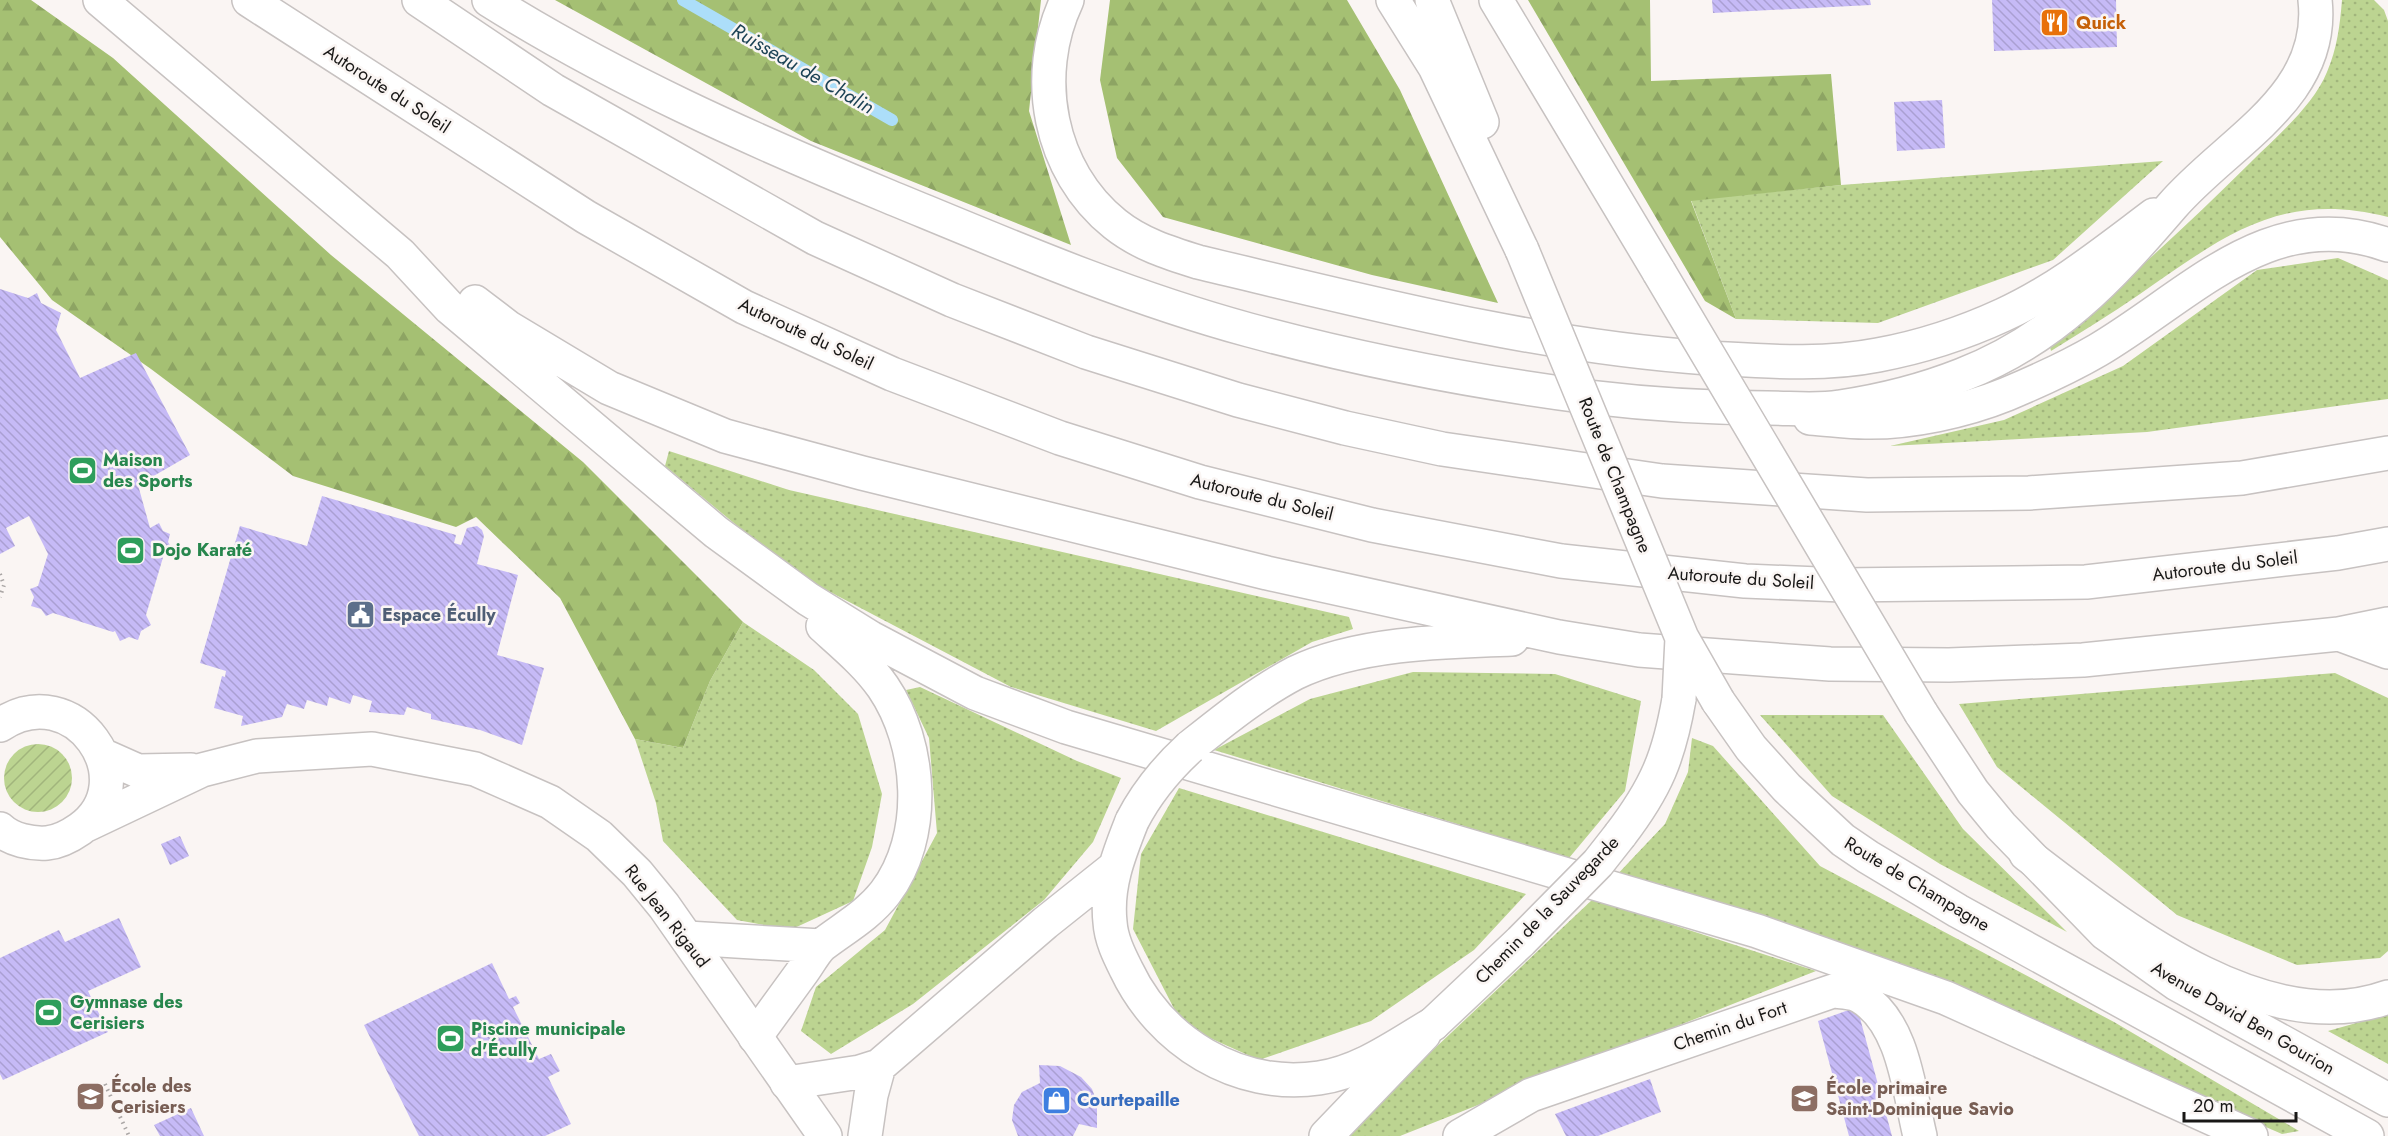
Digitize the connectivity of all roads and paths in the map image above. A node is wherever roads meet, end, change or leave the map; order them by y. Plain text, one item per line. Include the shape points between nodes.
1 (100, 0) edge
2 (249, 0) edge
3 (419, 0) edge
4 (489, 0) edge
5 (1067, 0) edge
6 (1393, 0) edge
7 (1432, 0) edge
8 (1496, 0) edge
9 (2315, 0) edge
10 (2182, 195) junction
11 (2388, 245) edge
12 (1522, 250) junction
13 (400, 254) junction
14 (1686, 407) junction
15 (2388, 453) edge
16 (716, 532) junction
17 (2388, 544) edge
18 (0, 574) edge
19 (0, 597) edge
20 (2388, 624) edge
21 (2339, 634) junction
22 (1559, 637) junction
23 (1682, 638) junction
24 (2388, 652) edge
25 (0, 725) edge
26 (102, 755) junction
27 (202, 770) junction
28 (86, 825) junction
29 (2, 836) edge
30 (2026, 854) junction
31 (1114, 868) junction
32 (687, 938) junction
33 (821, 946) junction
34 (2388, 997) edge
35 (1433, 1024) junction
36 (755, 1037) junction
37 (879, 1066) junction
38 (105, 1083) dead end
39 (788, 1083) junction
40 (2388, 1100) edge
41 (129, 1136) edge
42 (825, 1136) edge
43 (866, 1136) edge
44 (1326, 1136) edge
45 (1460, 1136) edge
46 (1920, 1136) edge
47 (2251, 1136) edge
48 (2367, 1136) edge

1 - 13 main road
2 - 17 main road, Autoroute du Soleil via 586,217 744,308 892,374 1039,430 1211,485 1372,525 1562,561 1745,581 1842,585 2086,582
3 - 15 main road via 553,90 815,238 952,300 1086,352 1238,400 1345,428 1442,449 1662,481 1867,495 2030,493 2242,478
4 - 14 main road via 632,82 740,135 1032,256 1153,300 1248,330 1456,377
5 - 10 main road via 1056,24 1047,74 1056,137 1074,179 1096,207 1117,225 1165,252 1198,262 1520,336 1668,355 1793,363 1878,355 1957,333 2040,297
6 - 12 main road via 1435,67
7 - 12 main road, Route de Champagne via 1494,155
8 - 30 main road, bridge via 1921,713 1973,792
9 - 10 main road via 2314,43 2304,72 2290,94
10 - 14 main road via 2111,276 2044,332 1960,376 1836,408
11 - 14 main road via 2348,233 2323,232 2270,243 2221,268 2097,350 2006,394 1963,407 1866,422
12 - 23 main road, Route de Champagne, bridge
13 - 16 main road via 450,308
13 - 22 main road via 463,293 509,328 609,388 725,436 1267,573
16 - 33 main road via 861,660 883,687 904,728 913,781 914,814 909,845 886,892 867,914
16 - 47 main road via 808,599 871,638 975,693 1013,708 1128,746 1757,931 1946,998
18 - 19 path via 4,585
20 - 21 main road
21 - 22 main road via 2083,660 1949,665 1830,664 1639,650
21 - 24 main road
22 - 31 main road, bridge via 1443,642 1381,650 1297,672 1265,690 1190,747 1161,777 1132,821
23 - 35 main road, Chemin de la Sauvegarde, bridge via 1679,699 1671,744 1636,814 1598,863
23 - 48 main road, Route de Champagne, bridge via 1751,748 1843,840 1958,911
25 - 26 main road via 28,712 64,716 93,738
26 - 27 main road, Rue Jean Rigaud via 138,771
26 - 28 main road via 106,773 104,792 98,810
27 - 28 main road, Rue Jean Rigaud
27 - 32 main road, Rue Jean Rigaud via 257,756 372,749 475,769 550,802 599,836 637,873
28 - 29 main road, Rue Jean Rigaud via 54,842 36,844
30 - 34 main road via 2112,919 2215,978 2285,1003 2316,1007 2347,1007
30 - 40 main road, Avenue David Ben Gourion via 2104,933 2176,984
31 - 35 main road via 1110,924 1134,986 1152,1013 1195,1051 1268,1077 1318,1078 1359,1067
31 - 37 main road
32 - 33 main road
32 - 36 main road, Rue Jean Rigaud
33 - 36 main road
35 - 44 main road, Chemin de la Sauvegarde
36 - 39 main road, Rue Jean Rigaud
37 - 39 main road
37 - 43 main road via 870,1095
38 - 41 path
39 - 42 main road, Rue Jean Rigaud
45 - 46 main road, Chemin du Fort via 1531,1095 1833,991 1860,996 1886,1020 1899,1053

